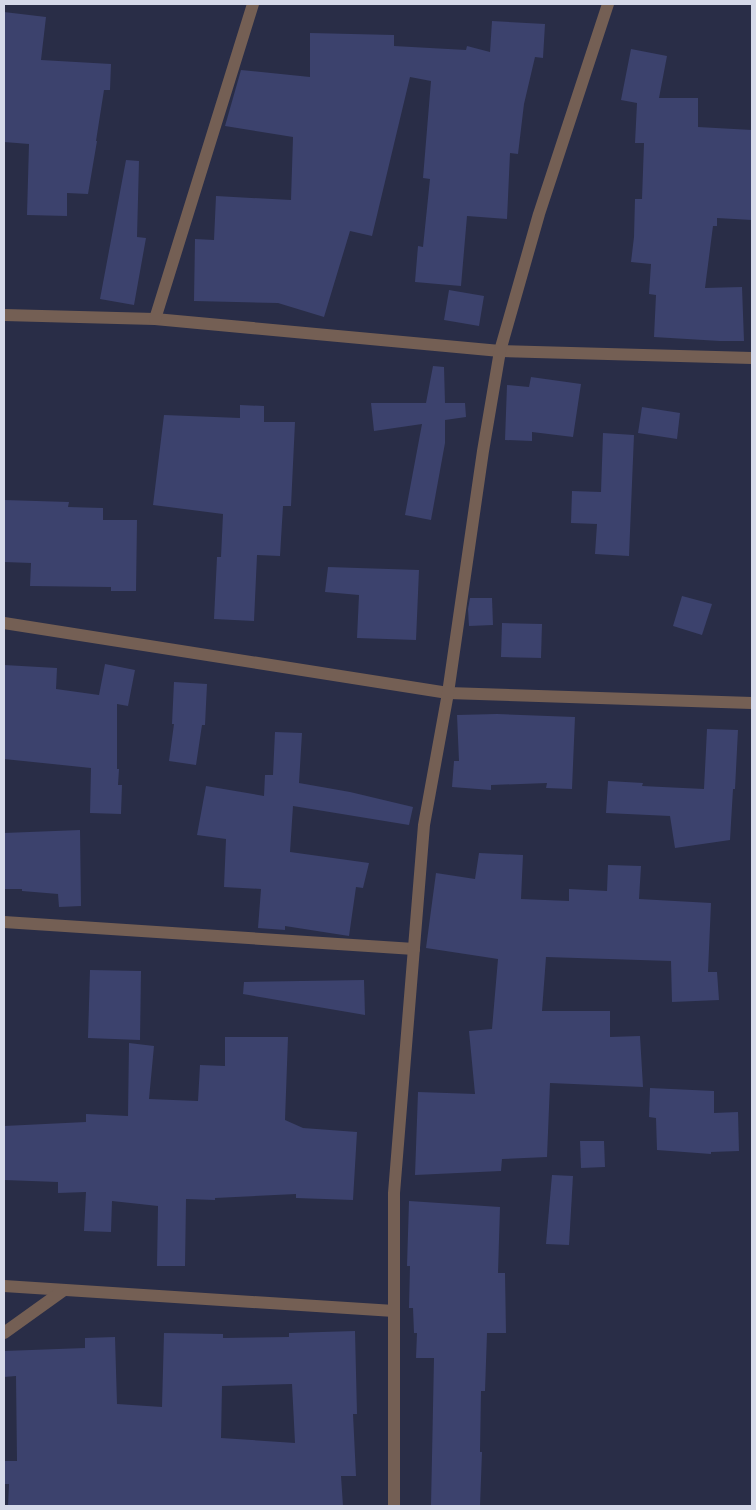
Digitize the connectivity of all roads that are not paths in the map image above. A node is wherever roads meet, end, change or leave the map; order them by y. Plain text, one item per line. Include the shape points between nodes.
1 (253, 4) edge
2 (608, 4) edge
3 (4, 315) edge
4 (155, 319) junction
5 (500, 351) junction
6 (752, 358) edge
7 (4, 623) edge
8 (448, 692) junction
9 (752, 703) edge
10 (4, 922) edge
11 (414, 949) junction
12 (4, 1286) edge
13 (64, 1290) junction
14 (394, 1311) junction
15 (4, 1333) edge
16 (394, 1506) edge

1 - 4 street
2 - 5 street via 538,214
3 - 4 street
4 - 5 street
5 - 6 street
5 - 8 street
7 - 8 street
8 - 9 street
8 - 11 street via 424,825
10 - 11 street
11 - 14 street via 394,1193
12 - 13 street
13 - 14 street
13 - 15 street
14 - 16 street

